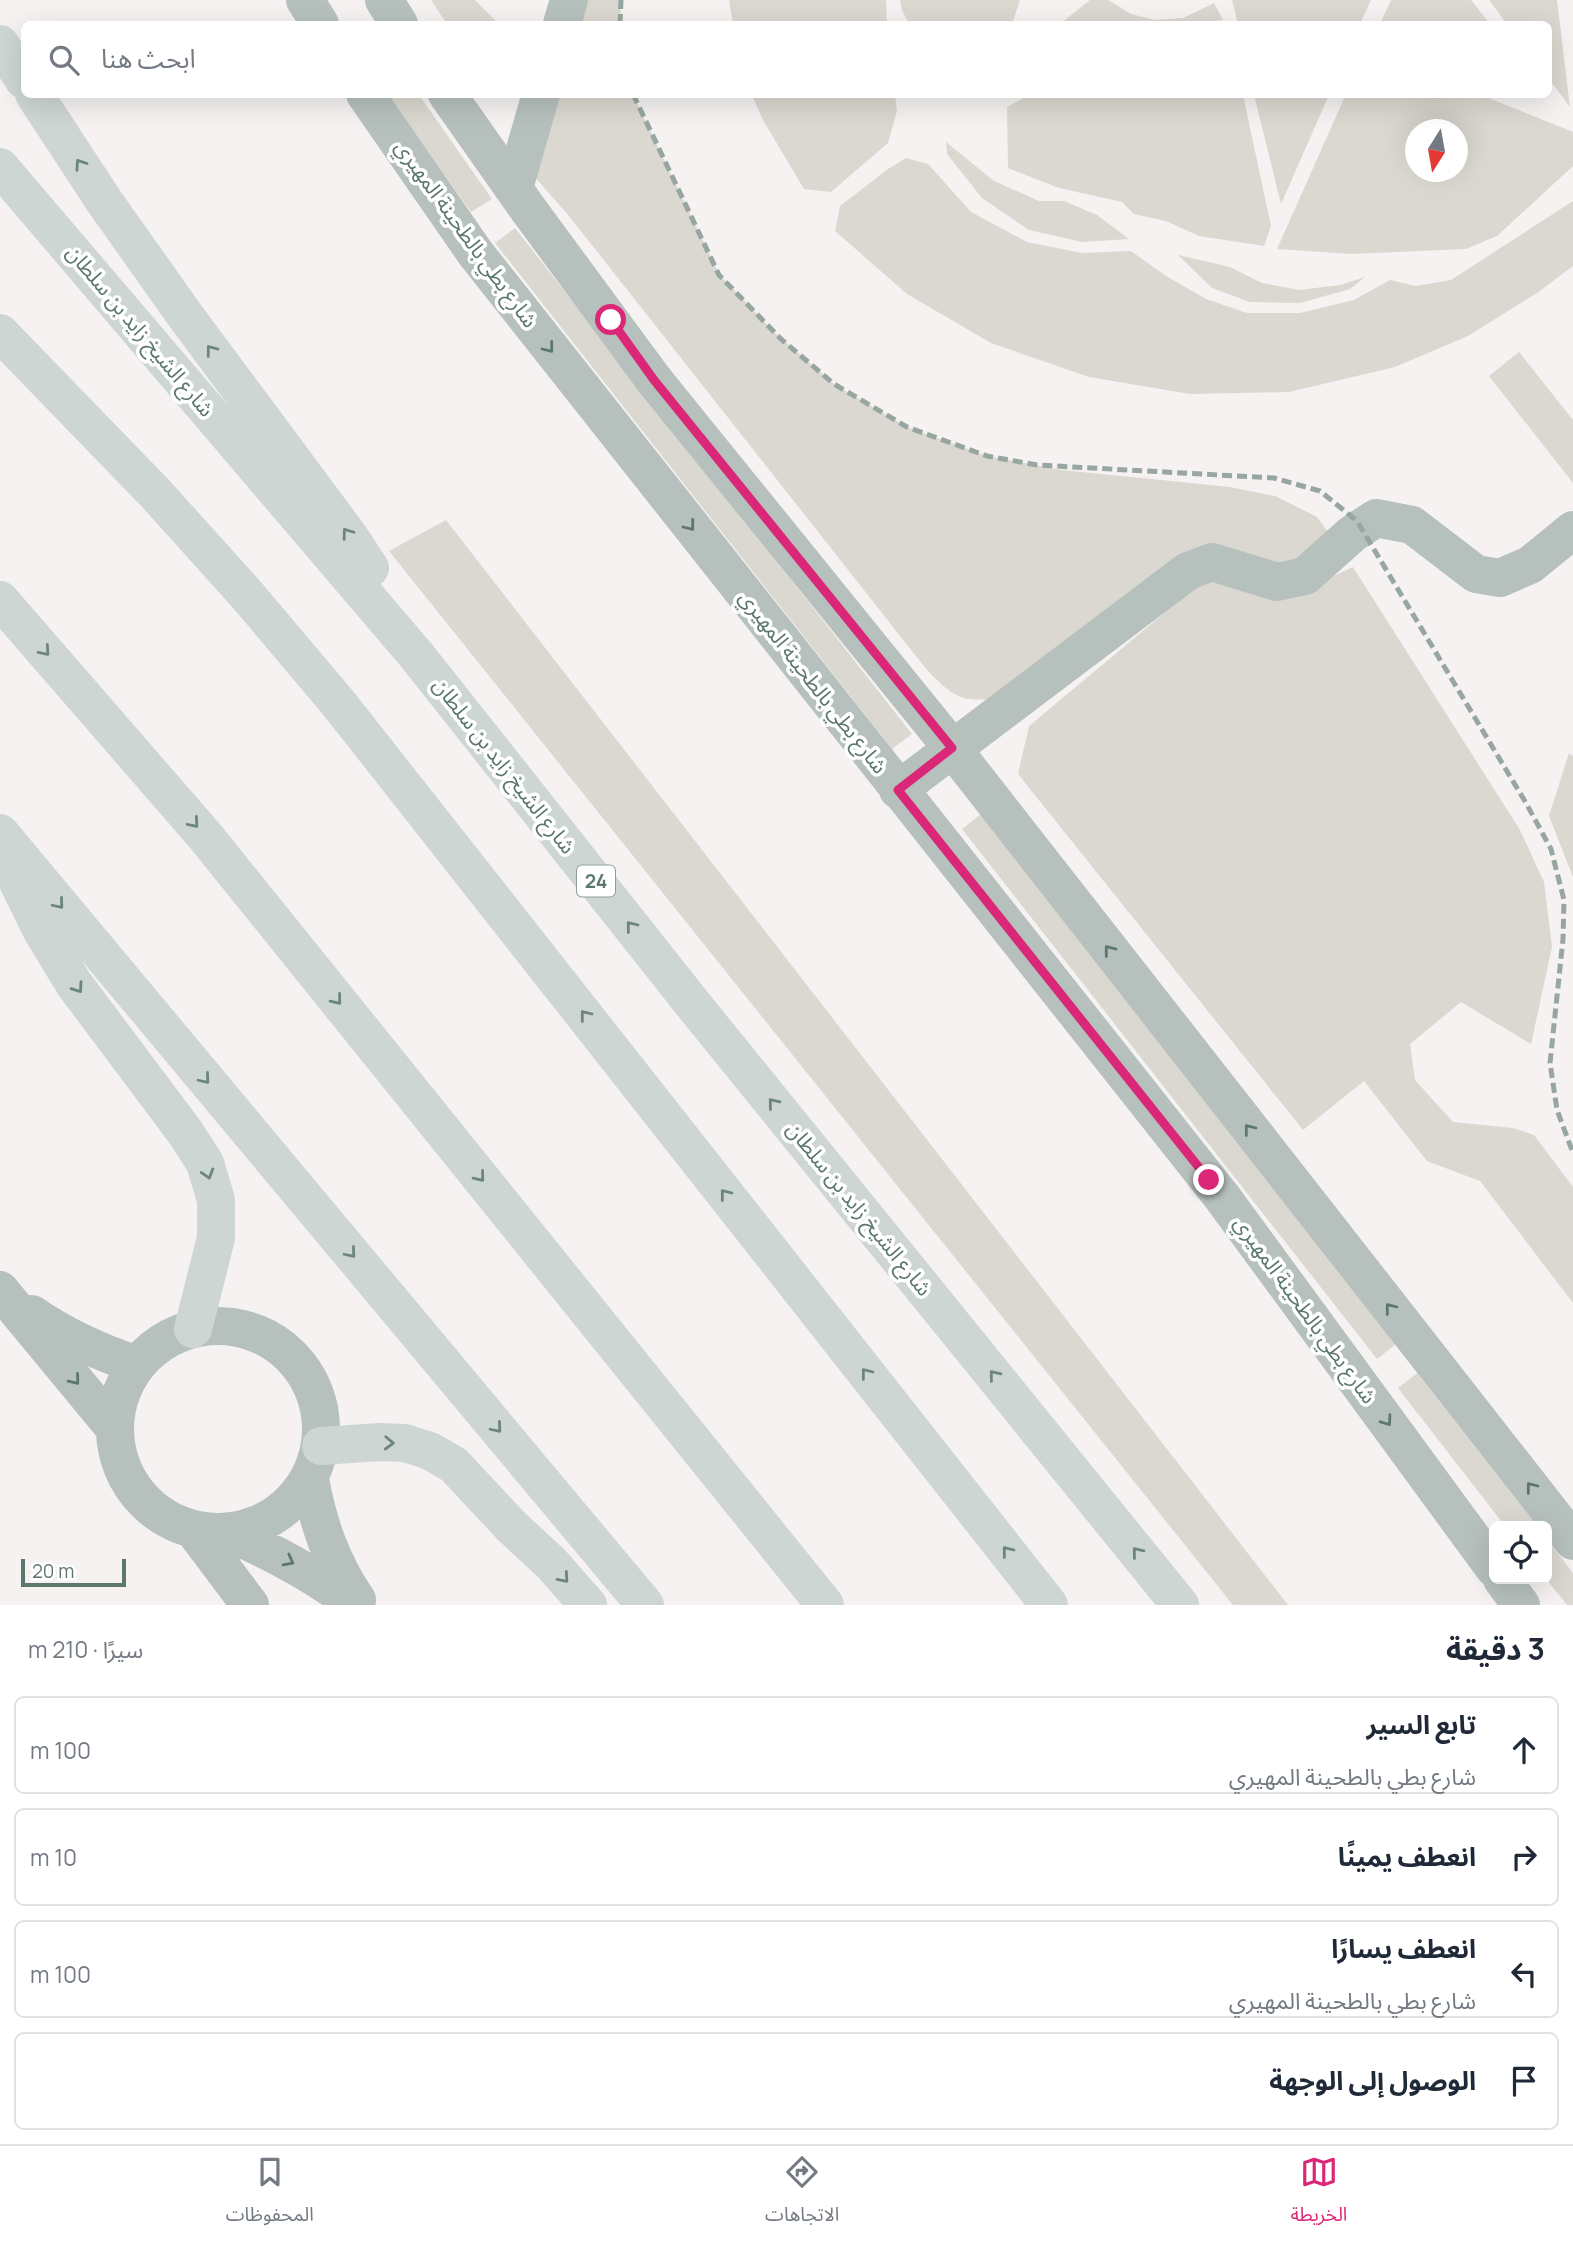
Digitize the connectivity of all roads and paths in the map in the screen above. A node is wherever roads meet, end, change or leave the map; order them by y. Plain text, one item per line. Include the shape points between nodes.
1 (305, 0) edge
2 (384, 0) edge
3 (569, 0) edge
4 (318, 21) edge
5 (397, 21) edge
6 (563, 21) edge
7 (0, 44) edge
8 (21, 76) edge
9 (37, 98) edge
10 (368, 98) edge
11 (450, 98) edge
12 (540, 98) edge
13 (0, 167) edge
14 (514, 188) junction
15 (0, 333) edge
16 (1573, 530) edge
17 (0, 600) edge
18 (417, 656) junction
19 (952, 748) junction
20 (898, 790) junction
21 (0, 833) edge
22 (0, 842) edge
23 (0, 1288) edge
24 (193, 1329) junction
25 (137, 1365) junction
26 (115, 1429) junction
27 (315, 1462) junction
28 (210, 1531) junction
29 (1573, 1541) edge
30 (1489, 1561) edge
31 (1506, 1584) edge
32 (250, 1605) edge
33 (358, 1605) edge
34 (588, 1605) edge
35 (645, 1605) edge
36 (825, 1605) edge
37 (1049, 1605) edge
38 (1180, 1605) edge
39 (1521, 1605) edge

1 - 4 street
2 - 5 street
3 - 6 street
7 - 8 highway
18 -> 9 highway via 349,536 184,314
10 -> 20 street, شارع بطي بالطحينة المهيري via 476,254
11 - 14 street
12 - 14 street
13 - 18 highway, شارع الشيخ زايد بن سلطان / 24
14 - 19 street via 654,380
37 -> 15 highway via 339,704 156,494
16 - 19 street via 1530,565 1500,578 1476,574 1412,525 1376,518 1305,576 1277,582 1212,562 1188,571
17 -> 36 highway via 205,836
38 -> 18 highway, شارع الشيخ زايد بن سلطان / 24
19 - 20 street
29 -> 19 street
20 -> 30 street, شارع بطي بالطحينة المهيري via 1222,1197
21 -> 35 highway
22 -> 24 highway via 43,933 74,984 205,1163 215,1200 216,1238
23 - 25 street via 54,1329
23 -> 26 street
24 - 25 street via 162,1342
24 - 27 street via 227,1326 260,1334 289,1353 310,1380 321,1412
25 - 26 street via 120,1395
26 - 28 street via 120,1462 136,1492 162,1516
27 - 28 street via 289,1505 260,1524
27 - 33 street via 316,1515 328,1550
27 -> 34 highway via 381,1442 430,1451 454,1465
28 - 32 street
28 -> 33 street via 264,1548
31 - 39 street

